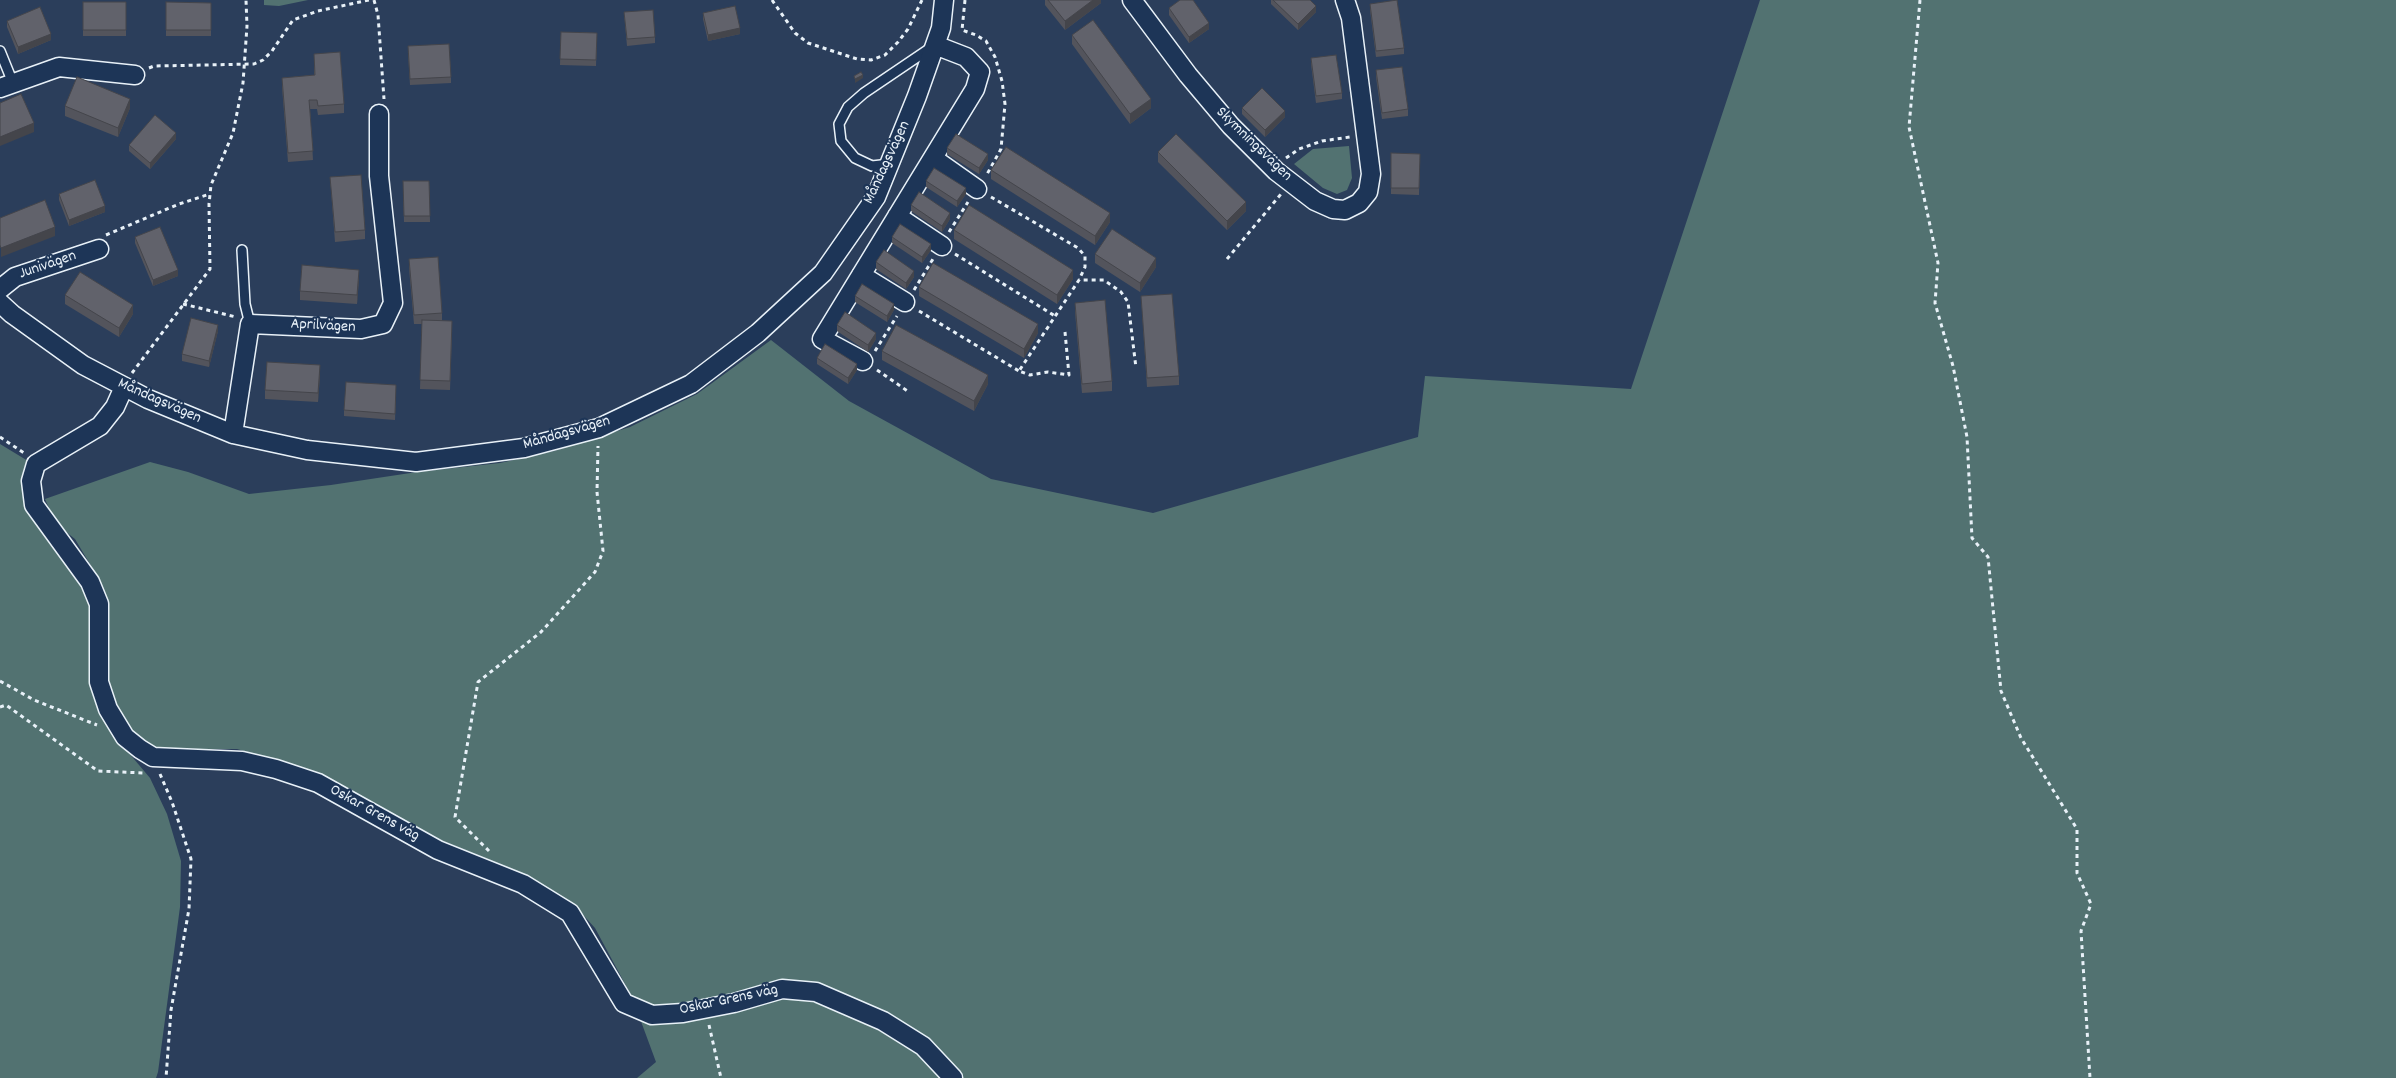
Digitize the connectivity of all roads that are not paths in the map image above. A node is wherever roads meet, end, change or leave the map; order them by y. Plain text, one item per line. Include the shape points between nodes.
1 (944, 0) edge
2 (1132, 0) edge
3 (1345, 0) edge
4 (935, 45) junction
5 (0, 51) edge
6 (135, 75) road end
7 (6, 86) edge
8 (379, 114) road end
9 (933, 158) junction
10 (890, 164) junction
11 (977, 189) road end
12 (897, 216) junction
13 (942, 246) road end
14 (99, 249) road end
15 (242, 250) dead end
16 (861, 276) junction
17 (0, 289) edge
18 (905, 302) road end
19 (0, 303) edge
20 (250, 324) junction
21 (870, 362) road end
22 (124, 387) junction
23 (233, 434) junction
24 (953, 1078) edge

1 - 4 street, Måndagsvägen via 941,28
2 - 3 street, Skymningsvägen via 1218,112 1274,169 1315,200 1333,210 1345,210 1359,203 1368,192 1371,174 1351,18
4 - 9 street via 966,57 980,72 975,89
4 - 10 street, Måndagsvägen
4 - 10 lane via 864,93 848,107 839,124 840,141 855,158 872,166
5 - 7 lane
6 - 7 street via 59,67
8 - 20 street, Aprilvägen via 379,176 393,303 383,324 361,329
9 - 11 street
9 - 12 street
10 - 23 street, Måndagsvägen via 876,196 823,273 758,333 691,384 599,428 524,448 416,462 307,450
12 - 13 street
12 - 16 street
14 - 17 street, Junivägen via 15,277
15 - 20 lane via 245,304
16 - 18 street
16 - 21 street via 822,339
19 - 22 street, Måndagsvägen via 83,366
20 - 23 street
22 - 23 street, Måndagsvägen
22 - 24 street, Oskar Grens väg via 116,407 100,426 36,464 31,481 34,505 90,582 99,604 99,682 108,709 125,736 153,757 242,762 318,783 438,850 523,884 570,913 624,1003 652,1015 705,1009 782,989 816,992 891,1026 923,1046

